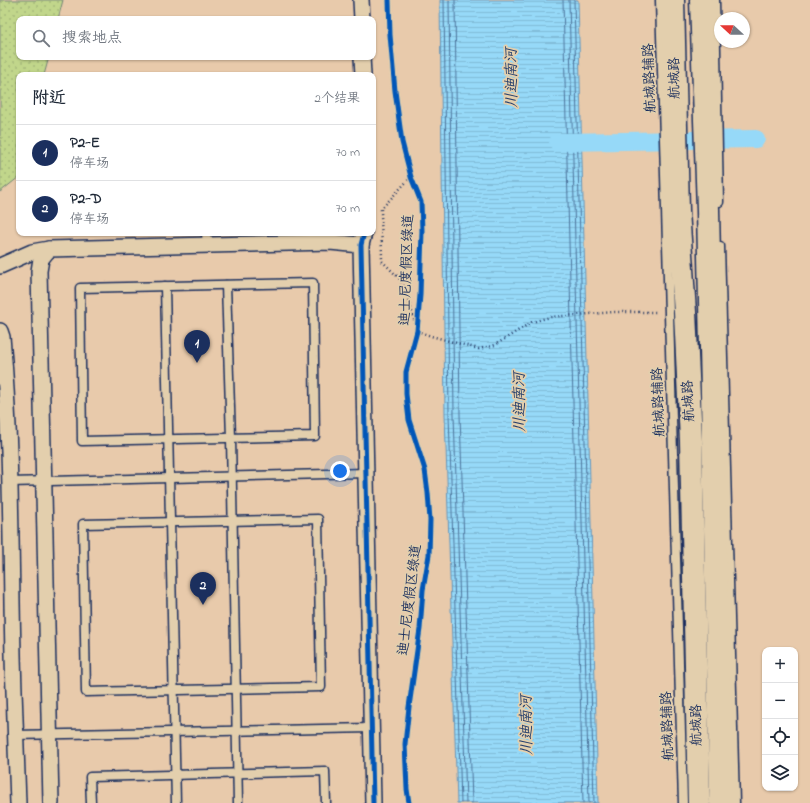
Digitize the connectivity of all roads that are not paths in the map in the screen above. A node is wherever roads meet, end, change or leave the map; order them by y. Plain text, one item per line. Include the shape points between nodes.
1 (361, 0) edge
2 (660, 0) edge
3 (673, 0) edge
4 (701, 0) edge
5 (715, 0) edge
6 (362, 16) edge
7 (362, 60) edge
8 (363, 72) edge
9 (669, 83) junction
10 (710, 85) junction
11 (672, 210) junction
12 (207, 239) edge
13 (362, 239) edge
14 (720, 242) dead end
15 (49, 249) junction
16 (0, 266) edge
17 (226, 285) junction
18 (166, 286) junction
19 (0, 331) edge
20 (231, 438) junction
21 (168, 439) junction
22 (366, 473) junction
23 (232, 476) junction
24 (169, 478) junction
25 (43, 481) junction
26 (10, 482) junction
27 (232, 521) junction
28 (170, 522) junction
29 (236, 689) junction
30 (174, 691) junction
31 (371, 728) junction
32 (237, 730) junction
33 (175, 732) junction
34 (49, 734) junction
35 (16, 735) junction
36 (238, 773) junction
37 (176, 775) junction
38 (18, 803) edge
39 (51, 803) edge
40 (91, 803) edge
41 (176, 803) edge
42 (238, 803) edge
43 (326, 803) edge
44 (373, 803) edge
45 (683, 803) edge
46 (699, 803) edge
47 (721, 803) edge
48 (735, 803) edge

1 - 6 street
2 - 9 lane, 航城路辅路
3 - 9 main road, 航城路
4 - 10 main road, 航城路
5 - 10 lane
7 - 8 street
9 - 11 main road, 航城路
10 - 47 main road, 航城路
11 - 45 lane, 航城路辅路 via 669,312
11 - 46 main road, 航城路 via 685,312 691,441
12 - 13 street via 330,242
12 - 15 street
13 - 22 street
14 - 48 lane
15 - 16 street via 32,252
15 - 25 street via 41,259 39,271
17 - 18 lane
17 - 20 lane
17 - 20 lane via 313,284 315,436
18 - 21 lane
18 - 21 lane via 80,288 81,372 82,441
19 - 26 street via 6,380
20 - 21 lane
20 - 23 lane
21 - 24 lane
22 - 23 lane
22 - 31 street
23 - 24 lane
23 - 27 lane
24 - 25 lane
24 - 28 lane
25 - 26 lane
25 - 34 street
26 - 35 street
27 - 28 lane
27 - 29 lane
27 - 29 lane via 318,519 321,687
28 - 30 lane
28 - 30 lane via 83,524 86,692
29 - 30 lane
29 - 32 lane
30 - 33 lane
31 - 32 lane
31 - 44 street
32 - 33 lane
32 - 36 lane
33 - 34 lane
33 - 37 lane
34 - 35 lane
34 - 39 street
35 - 38 street
36 - 37 lane
36 - 42 lane
36 - 43 lane via 325,771
37 - 40 lane via 90,777
37 - 41 lane

